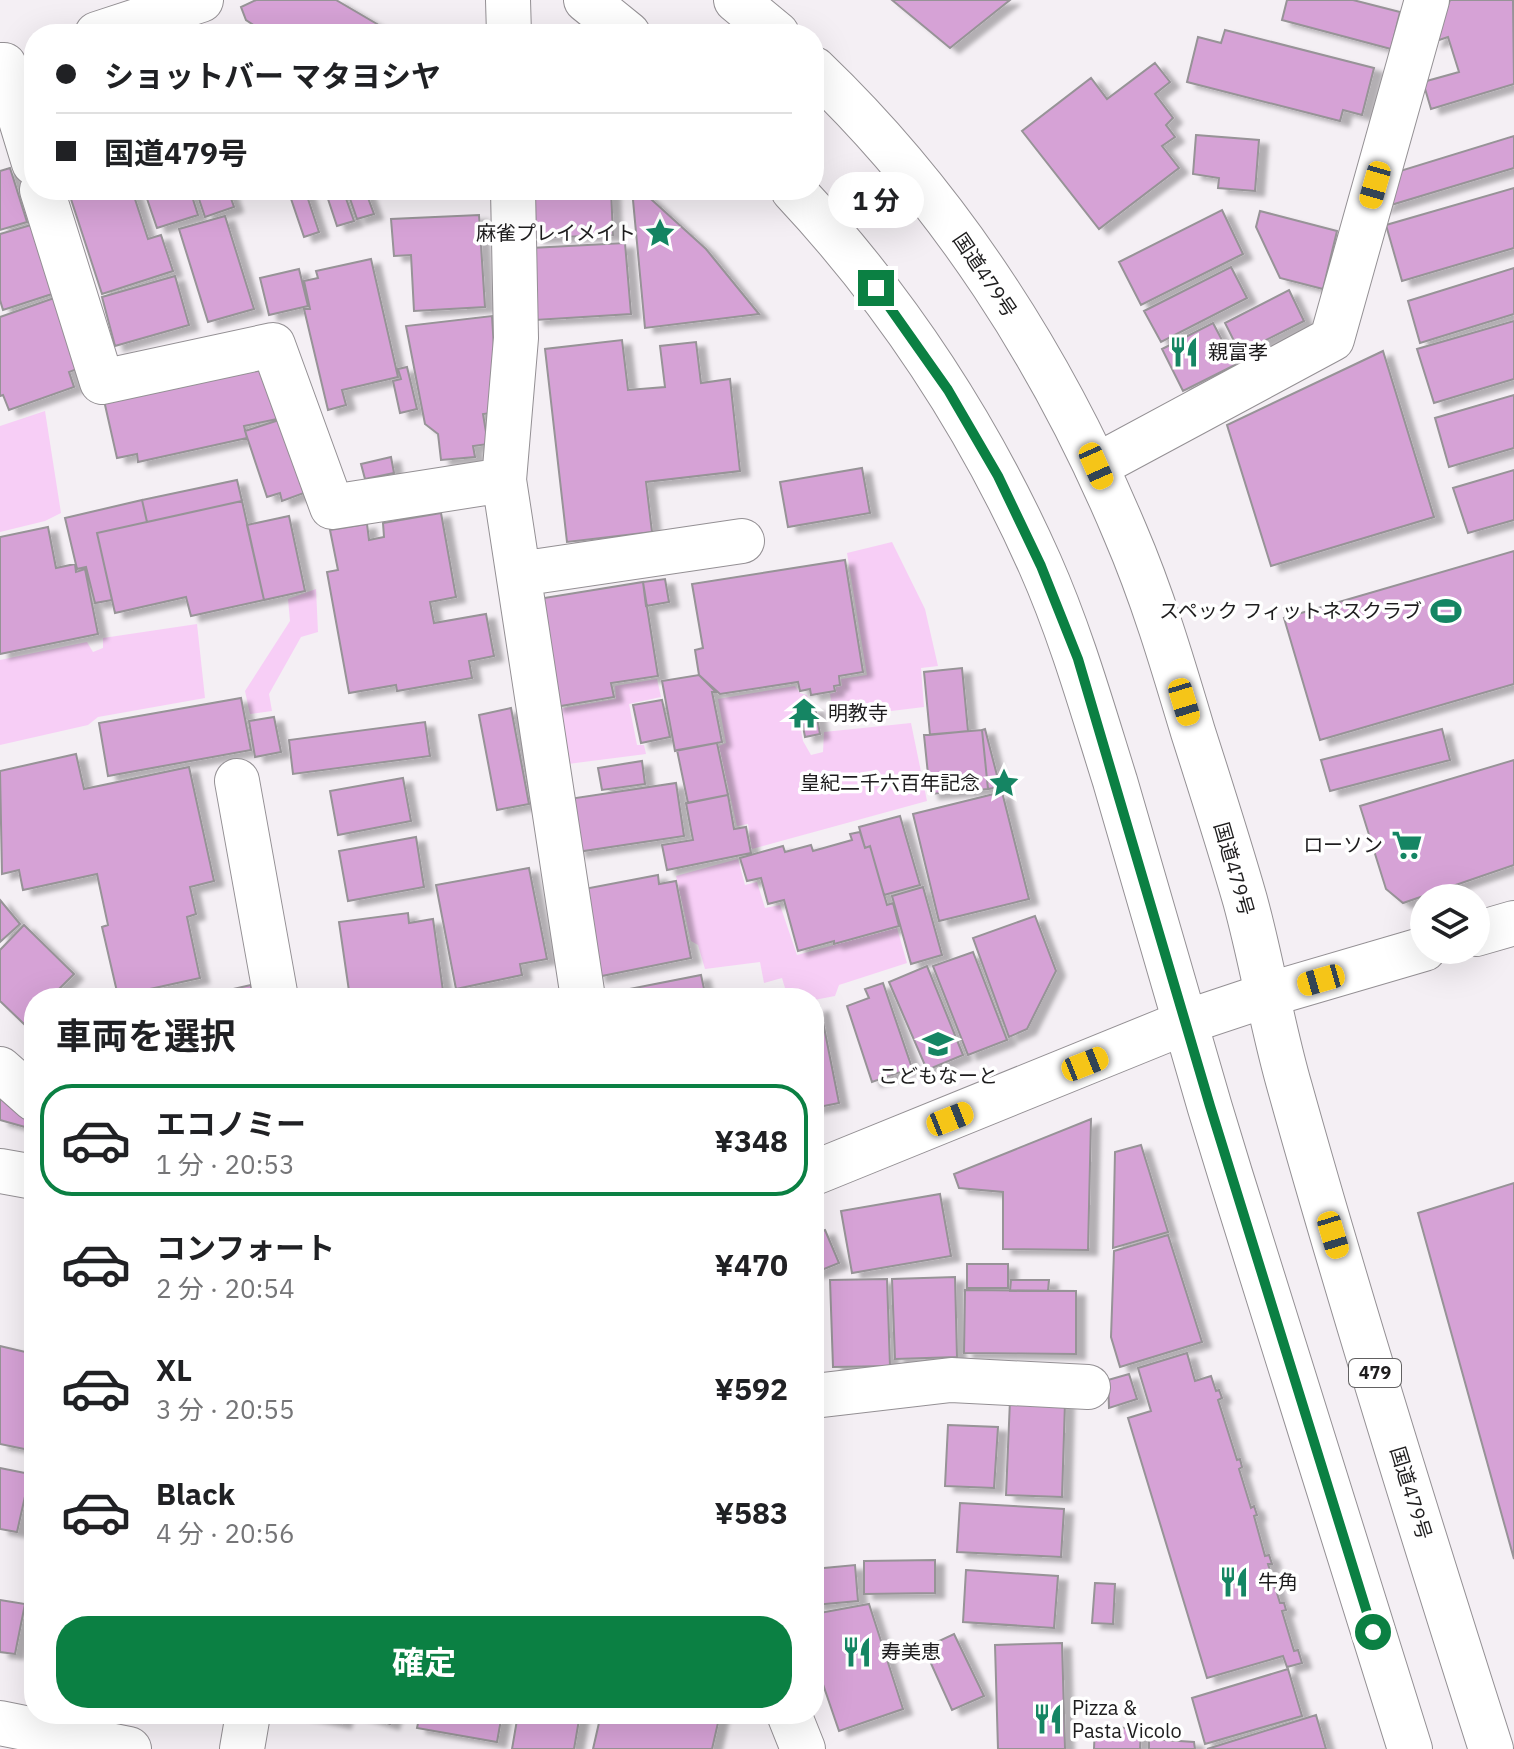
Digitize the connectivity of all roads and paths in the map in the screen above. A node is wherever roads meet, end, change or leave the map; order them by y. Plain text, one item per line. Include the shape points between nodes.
1 (201, 0) edge
2 (508, 0) edge
3 (586, 0) edge
4 (736, 0) edge
5 (1427, 0) edge
6 (128, 24) edge
7 (509, 24) edge
8 (616, 24) edge
9 (765, 24) edge
10 (13, 61) edge
11 (824, 79) edge
12 (24, 114) edge
13 (45, 200) edge
14 (513, 200) edge
15 (802, 200) edge
16 (1096, 466) junction
17 (504, 480) junction
18 (742, 541) dead end
19 (519, 574) junction
20 (237, 781) dead end
21 (1514, 923) edge
22 (1490, 930) edge
23 (1410, 953) edge
24 (274, 988) edge
25 (581, 988) edge
26 (1267, 995) junction
27 (1186, 1022) junction
28 (0, 1069) edge
29 (24, 1090) edge
30 (824, 1169) edge
31 (0, 1171) edge
32 (24, 1175) edge
33 (1088, 1387) dead end
34 (824, 1395) edge
35 (0, 1723) edge
36 (246, 1724) edge
37 (793, 1724) edge
38 (47, 1731) edge
39 (129, 1749) edge
40 (242, 1749) edge
41 (803, 1749) edge
42 (1410, 1749) edge
43 (1491, 1749) edge

1 - 6 main road
2 - 7 main road
3 - 8 main road
4 - 9 main road
5 - 16 main road via 1332,339
10 - 12 main road
11 - 16 main road, 国道479号 / 479 via 893,151 959,235 1045,369
13 - 17 main road via 102,382 273,345 332,507
14 - 17 main road via 516,338
15 - 27 main road via 892,307 948,390 1035,553 1078,659
16 - 26 main road, 国道479号 / 479 via 1158,615 1246,903
17 - 19 main road
18 - 19 main road
19 - 25 main road
20 - 24 main road
21 - 22 main road
23 - 26 main road
26 - 27 main road
26 - 43 main road, 国道479号 / 479 via 1302,1130
27 - 30 main road
27 - 42 main road
28 - 29 main road
31 - 32 main road
33 - 34 main road via 951,1380
35 - 38 main road
36 - 40 main road
37 - 41 main road
38 - 39 main road

